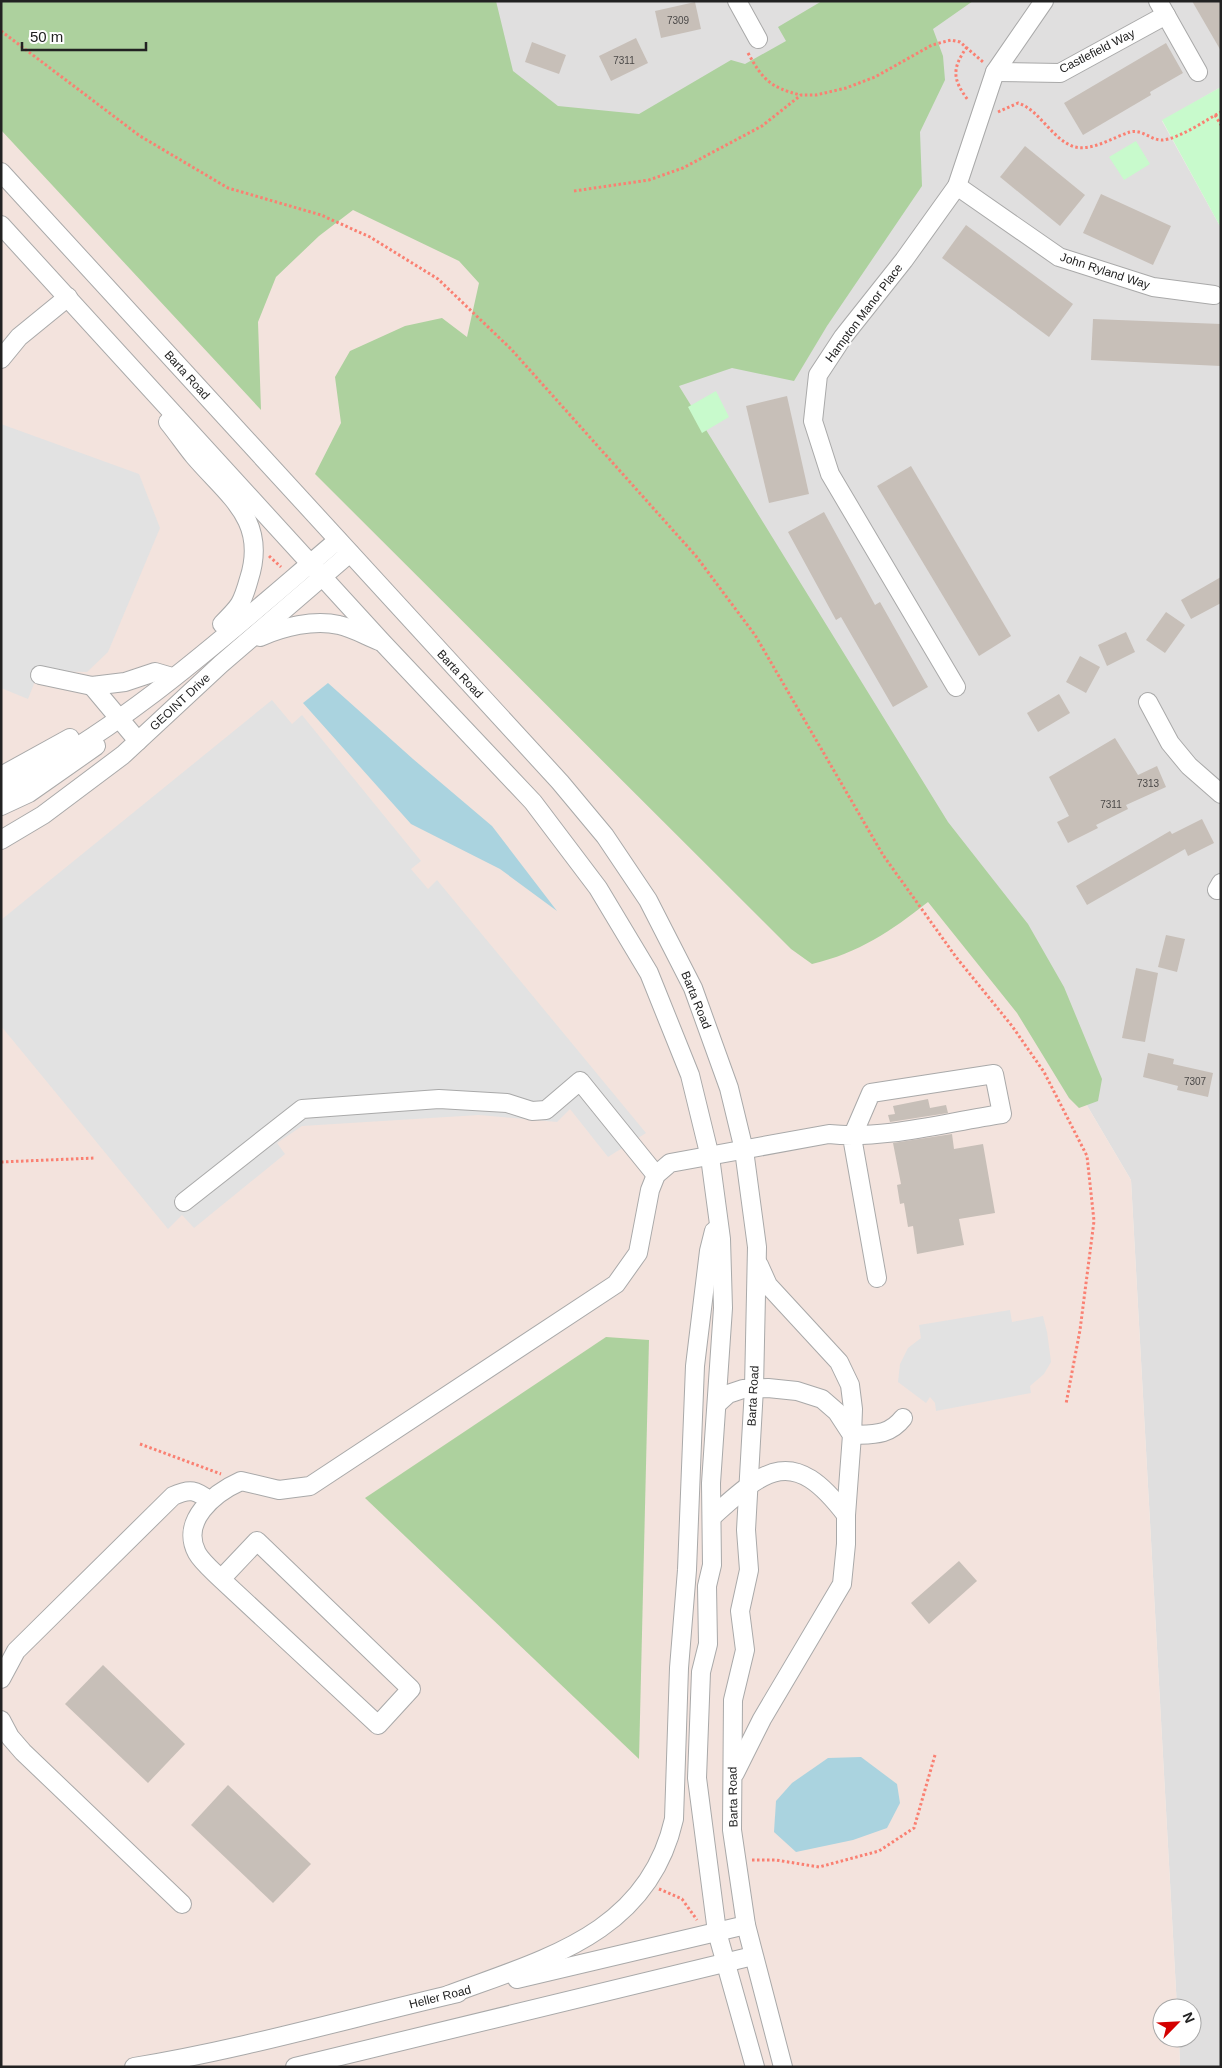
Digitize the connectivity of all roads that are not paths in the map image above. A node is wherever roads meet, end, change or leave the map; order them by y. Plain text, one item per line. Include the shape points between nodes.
1 (737, 1) edge
2 (1044, 1) edge
3 (1162, 8) edge
4 (758, 39) dead end
5 (995, 72) junction
6 (1198, 72) dead end
7 (1, 172) edge
8 (957, 186) junction
9 (1, 225) edge
10 (1214, 295) dead end
11 (68, 298) junction
12 (106, 339) junction
13 (1, 359) edge
14 (338, 540) junction
15 (350, 553) junction
16 (310, 563) junction
17 (323, 577) junction
18 (382, 642) junction
19 (244, 644) junction
20 (200, 655) junction
21 (40, 675) dead end
22 (172, 677) junction
23 (92, 686) junction
24 (956, 688) dead end
25 (1148, 702) dead end
26 (113, 723) junction
27 (138, 740) junction
28 (1, 776) edge
29 (1, 790) edge
30 (1221, 794) edge
31 (1, 806) edge
32 (1, 840) edge
33 (852, 1137) junction
34 (744, 1150) junction
35 (710, 1157) junction
36 (656, 1175) junction
37 (184, 1202) dead end
38 (718, 1218) junction
39 (757, 1259) junction
40 (877, 1278) dead end
41 (754, 1388) junction
42 (717, 1404) junction
43 (903, 1418) dead end
44 (852, 1436) junction
45 (750, 1484) junction
46 (210, 1501) junction
47 (846, 1515) junction
48 (712, 1517) junction
49 (221, 1579) junction
50 (1, 1679) edge
51 (1, 1720) edge
52 (676, 1742) junction
53 (732, 1780) junction
54 (702, 1810) junction
55 (182, 1904) dead end
56 (746, 1925) junction
57 (717, 1932) junction
58 (753, 1956) junction
59 (724, 1962) junction
60 (448, 1995) junction
61 (134, 2067) edge
62 (295, 2067) edge
63 (755, 2067) edge
64 (783, 2067) edge

1 - 4 street
2 - 5 street, Hampton Manor Place
3 - 5 street, Castlefield Way via 1060,73
3 - 6 street
5 - 8 street, Hampton Manor Place
7 - 14 street, Barta Road
8 - 10 street, John Ryland Way via 1059,257 1153,287
8 - 24 street, Hampton Manor Place via 818,375 813,421 830,474
9 - 11 street
11 - 12 street
11 - 13 street via 19,337
12 - 16 street
12 - 20 street via 194,456 234,499 249,523 255,544 255,560 242,604 217,630
14 - 15 street, Barta Road
14 - 16 street, GEOINT Drive
15 - 17 street, GEOINT Drive
15 - 34 street, Barta Road via 560,782 605,836 648,900 693,988 729,1088
16 - 17 street
16 - 20 street, GEOINT Drive
17 - 18 street
17 - 19 street, GEOINT Drive
18 - 19 street via 339,625 308,624 278,629
18 - 35 street via 533,802 598,888 649,973 690,1075
19 - 27 street, GEOINT Drive
20 - 22 street, GEOINT Drive
21 - 23 street
22 - 23 street via 155,672 125,682
22 - 26 street, GEOINT Drive
23 - 26 street
25 - 30 street via 1170,743 1189,766
26 - 27 street
26 - 28 street, GEOINT Drive via 84,732
26 - 29 street, GEOINT Drive
26 - 31 street, GEOINT Drive via 94,749 29,793
27 - 32 street, GEOINT Drive via 123,755 43,814
33 - 33 street via 1002,1114 994,1074 871,1093
33 - 34 street via 829,1134
33 - 40 street
34 - 35 street
34 - 39 street, Barta Road
35 - 36 street via 670,1163
35 - 38 street
36 - 37 street via 580,1082 546,1110 532,1111 507,1103 439,1099 302,1108
36 - 46 street via 638,1253 616,1284 310,1486 279,1490 240,1481
38 - 42 street via 723,1308
38 - 52 street via 709,1251 695,1366
39 - 41 street, Barta Road
39 - 44 street via 768,1285 839,1362 850,1385
41 - 42 street via 728,1394
41 - 44 street via 796,1391 822,1399 837,1412
41 - 45 street, Barta Road
42 - 48 street via 711,1483
43 - 44 street via 894,1429
44 - 47 street
45 - 47 street via 763,1475 778,1471 800,1472 822,1487
45 - 48 street
45 - 53 street, Barta Road via 746,1530 749,1570 740,1610 746,1650 733,1700
46 - 49 street via 195,1519 193,1544 198,1555
46 - 50 street via 196,1491 186,1490 173,1496 16,1651
47 - 53 street via 842,1584 758,1727
48 - 54 street via 712,1565 707,1586 708,1644 701,1672 697,1778
49 - 49 street via 378,1725 411,1689 257,1541
51 - 55 street via 23,1752
52 - 54 street
52 - 60 street via 674,1819 670,1835 655,1869 634,1898 614,1920 568,1948
53 - 56 street, Barta Road via 732,1830
54 - 57 street
56 - 57 street, Heller Road
56 - 58 street, Barta Road
57 - 59 street
57 - 60 street, Heller Road
58 - 59 street
58 - 64 street, Barta Road
59 - 62 street
59 - 63 street
60 - 61 street, Heller Road via 334,2024

